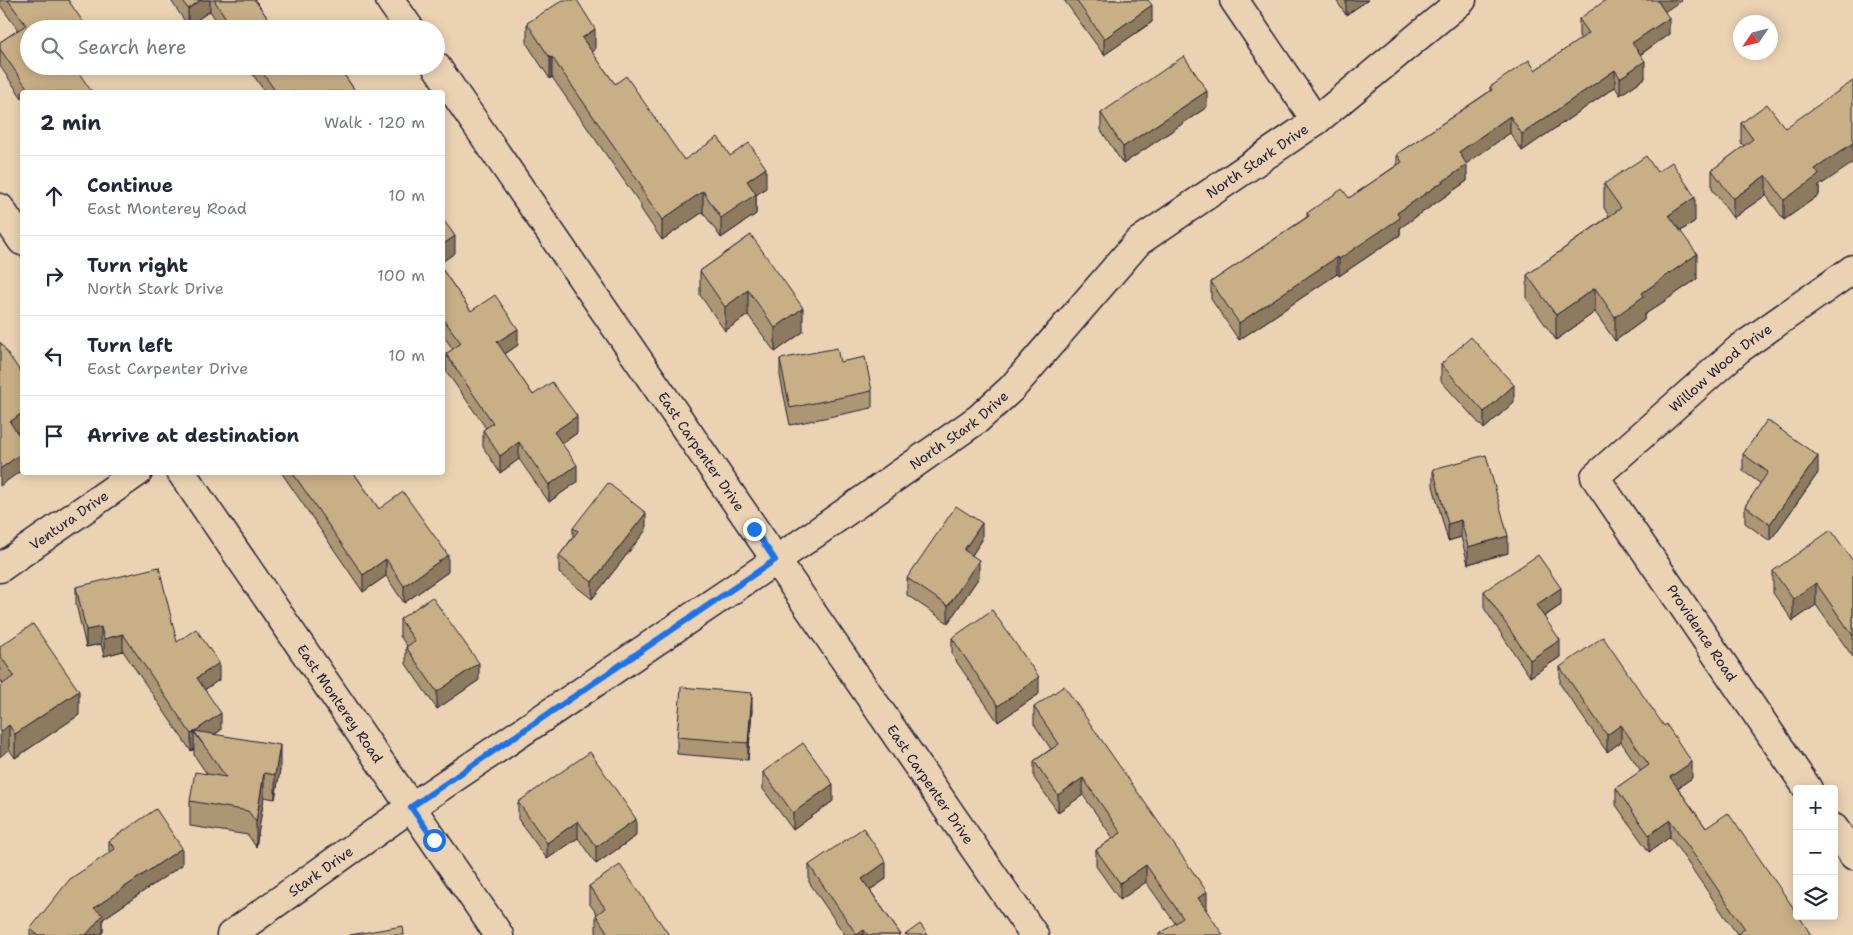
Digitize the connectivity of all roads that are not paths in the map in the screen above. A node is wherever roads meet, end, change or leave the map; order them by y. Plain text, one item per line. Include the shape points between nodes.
1 (390, 0) edge
2 (1234, 0) edge
3 (1462, 0) edge
4 (404, 20) edge
5 (442, 75) edge
6 (1316, 121) junction
7 (0, 208) edge
8 (20, 238) edge
9 (1853, 269) edge
10 (134, 475) edge
11 (182, 475) edge
12 (1595, 477) joint
13 (775, 560) junction
14 (0, 568) edge
15 (1805, 785) edge
16 (411, 807) junction
17 (1835, 830) edge
18 (1853, 855) edge
19 (231, 935) edge
20 (498, 935) edge
21 (1034, 935) edge

1 - 4 street
2 - 6 street
3 - 6 street, North Stark Drive
5 - 13 street, East Carpenter Drive
6 - 13 street, North Stark Drive via 1138,242 995,406
7 - 8 street
9 - 12 street, Willow Wood Drive via 1740,349
10 - 14 street, Ventura Drive
11 - 16 street, East Monterey Road
12 - 15 street, Providence Road
13 - 16 street, North Stark Drive
13 - 21 street, East Carpenter Drive
16 - 19 street, Stark Drive
16 - 20 street, East Monterey Road
17 - 18 street

